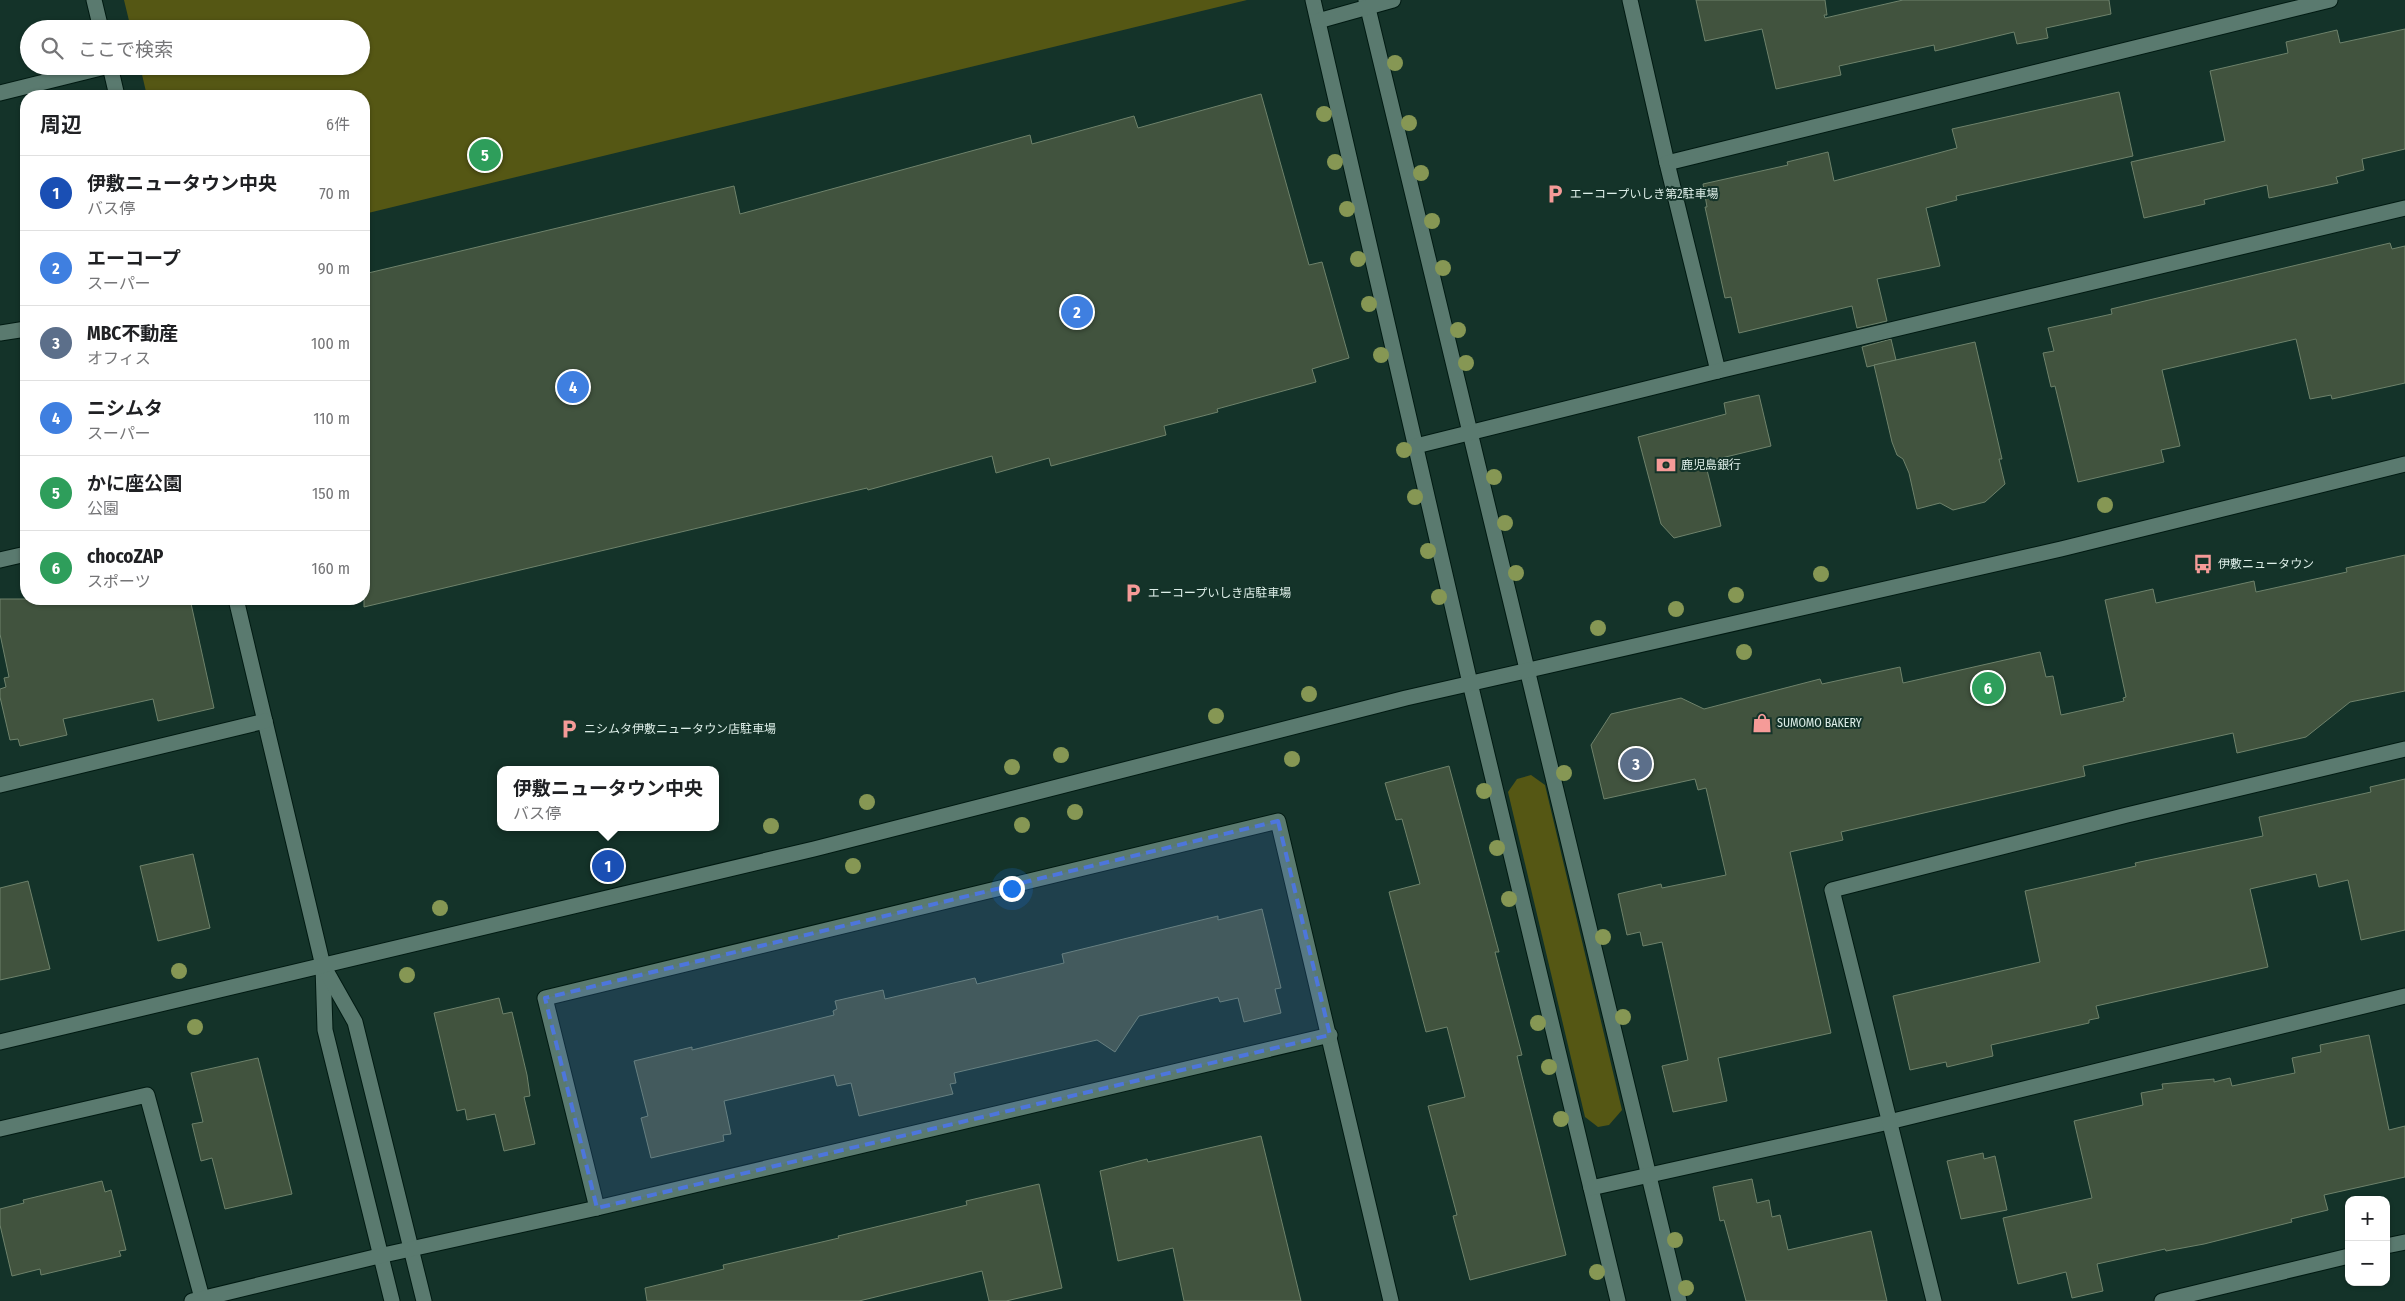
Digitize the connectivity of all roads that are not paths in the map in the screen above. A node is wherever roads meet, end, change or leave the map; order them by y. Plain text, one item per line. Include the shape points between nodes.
1 (94, 0) edge
2 (1313, 0) edge
3 (1393, 0) edge
4 (1630, 0) edge
5 (2330, 0) edge
6 (1367, 3) edge
7 (99, 20) edge
8 (1318, 21) junction
9 (73, 75) edge
10 (112, 75) edge
11 (116, 90) edge
12 (0, 93) edge
13 (1667, 163) junction
14 (2405, 208) edge
15 (20, 330) edge
16 (0, 333) edge
17 (1718, 371) junction
18 (1470, 434) junction
19 (1416, 446) junction
20 (2405, 464) edge
21 (20, 555) edge
22 (0, 560) edge
23 (237, 605) edge
24 (1527, 670) junction
25 (1470, 683) junction
26 (265, 721) junction
27 (2405, 749) edge
28 (0, 785) edge
29 (323, 966) junction
30 (2405, 996) edge
31 (1330, 1035) junction
32 (0, 1042) edge
33 (1889, 1122) junction
34 (0, 1129) edge
35 (1650, 1174) junction
36 (1591, 1188) junction
37 (597, 1208) junction
38 (2405, 1242) edge
39 (2390, 1245) edge
40 (411, 1250) junction
41 (379, 1256) junction
42 (2345, 1257) edge
43 (197, 1300) edge
44 (392, 1301) edge
45 (424, 1301) edge
46 (1391, 1301) edge
47 (1618, 1301) edge
48 (1679, 1301) edge
49 (1934, 1301) edge
50 (2162, 1301) edge

1 - 7 street
2 - 8 street
3 - 6 street
4 - 13 street
5 - 13 street
6 - 8 street
6 - 18 street
8 - 19 street
9 - 12 street
10 - 11 street
13 - 17 street
14 - 17 street
15 - 16 street
17 - 18 street
18 - 19 street
18 - 24 street
19 - 25 street
20 - 24 street via 2061,548
21 - 22 street
23 - 26 street
24 - 25 street
24 - 35 street
25 - 29 street via 814,849
25 - 36 street
26 - 28 street
26 - 29 street
27 - 33 street via 1832,890
29 - 32 street
29 - 40 street via 355,1022
29 - 41 street via 325,1030
30 - 33 street
31 - 37 street
31 - 37 street via 1278,821 545,998
31 - 46 street
33 - 35 street
33 - 49 street
34 - 43 street via 147,1095
35 - 36 street
35 - 48 street
36 - 47 street
37 - 40 street
38 - 39 street
40 - 41 street
40 - 45 street
41 - 43 street
41 - 44 street
42 - 50 street

